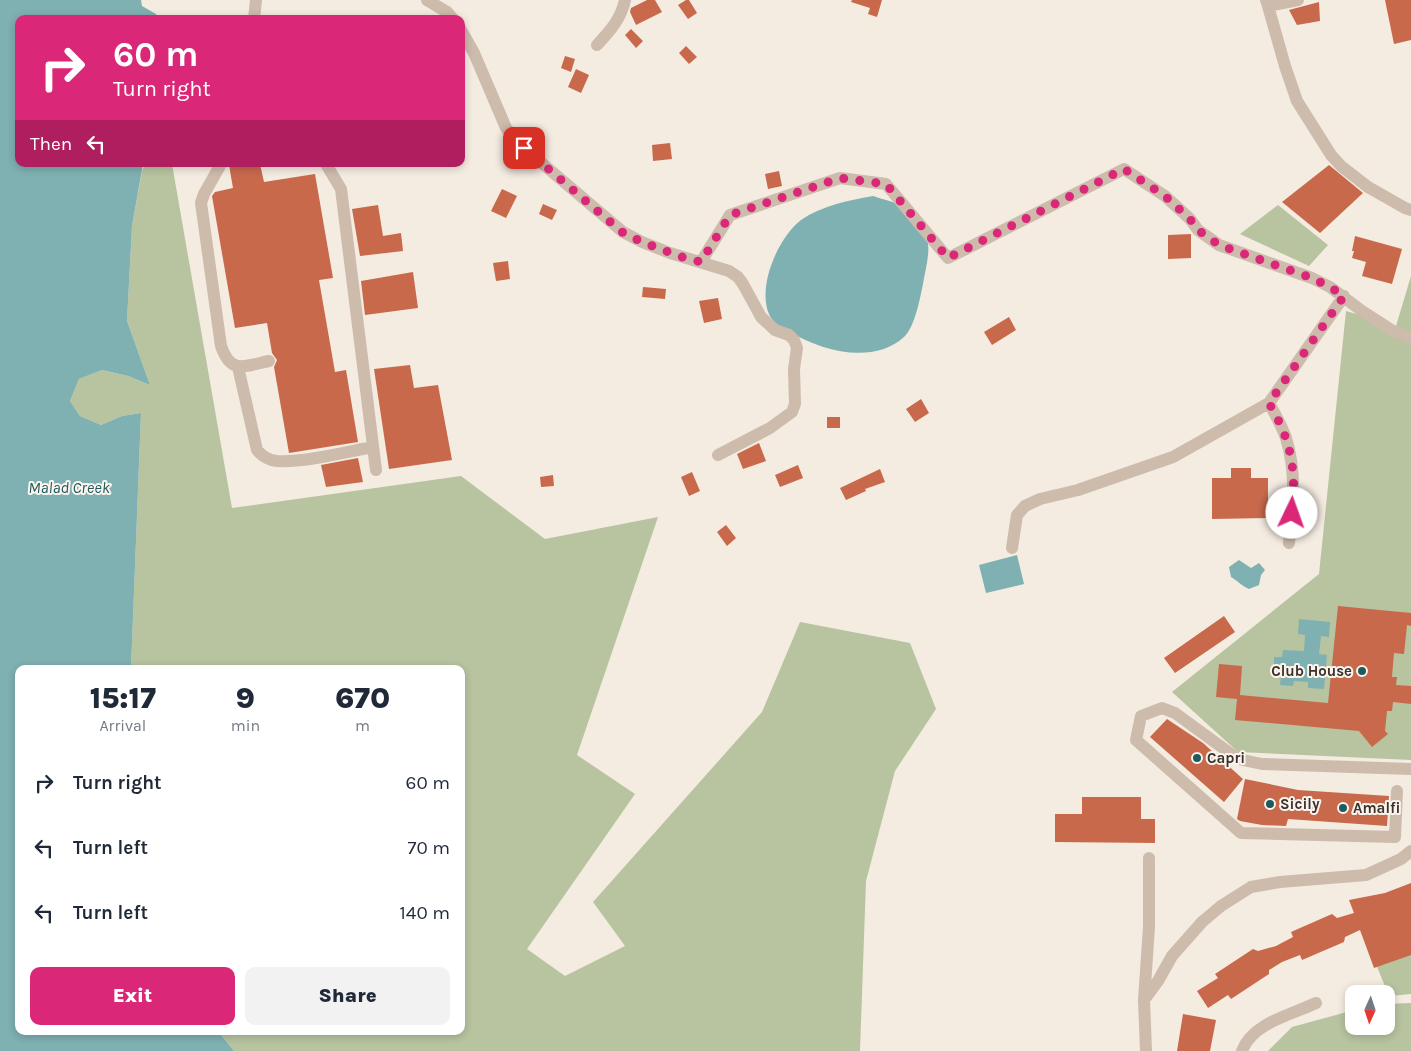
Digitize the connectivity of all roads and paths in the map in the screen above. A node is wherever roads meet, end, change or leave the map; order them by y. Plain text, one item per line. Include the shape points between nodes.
1 (256, 0) edge
2 (427, 0) edge
3 (625, 0) edge
4 (1298, 0) edge
5 (1267, 3) edge
6 (254, 15) edge
7 (450, 15) edge
8 (465, 37) edge
9 (597, 45) dead end
10 (219, 167) edge
11 (328, 167) edge
12 (1411, 210) edge
13 (701, 262) junction
14 (1344, 296) junction
15 (1411, 338) edge
16 (269, 361) dead end
17 (238, 367) junction
18 (1269, 403) junction
19 (373, 447) junction
20 (718, 455) dead end
21 (376, 470) dead end
22 (1289, 544) dead end
23 (1012, 548) dead end
24 (1411, 769) edge
25 (1397, 791) dead end
26 (1411, 851) edge
27 (1149, 858) dead end
28 (1144, 1000) junction
29 (1316, 1003) dead end
30 (1146, 1051) edge
31 (1242, 1051) edge

1 - 6 street
2 - 7 street
3 - 9 street via 614,27
4 - 5 street
5 - 12 street via 1297,101 1331,155 1368,188
8 - 13 street via 506,128 524,148 622,232
10 - 17 street via 201,203 221,346 225,358
11 - 19 street via 341,189
13 - 14 street via 730,215 840,178 886,184 948,258 1124,169 1165,196 1198,230 1219,245 1312,278
13 - 20 street via 738,277 761,317 775,330 789,335 796,348 796,404 792,412 770,428
14 - 15 street via 1385,326
14 - 18 street
16 - 17 street
17 - 19 street via 257,450 263,457 276,461 300,460
18 - 22 street via 1286,438 1293,470 1294,498
18 - 23 street via 1173,457 1024,506 1017,515
19 - 21 street
24 - 25 street via 1262,764 1238,759 1175,713 1162,708 1141,716 1136,740 1241,833 1395,837
26 - 28 street via 1366,875 1251,887 1202,922 1172,956
27 - 28 street
28 - 30 street
29 - 31 street via 1265,1025 1245,1042

